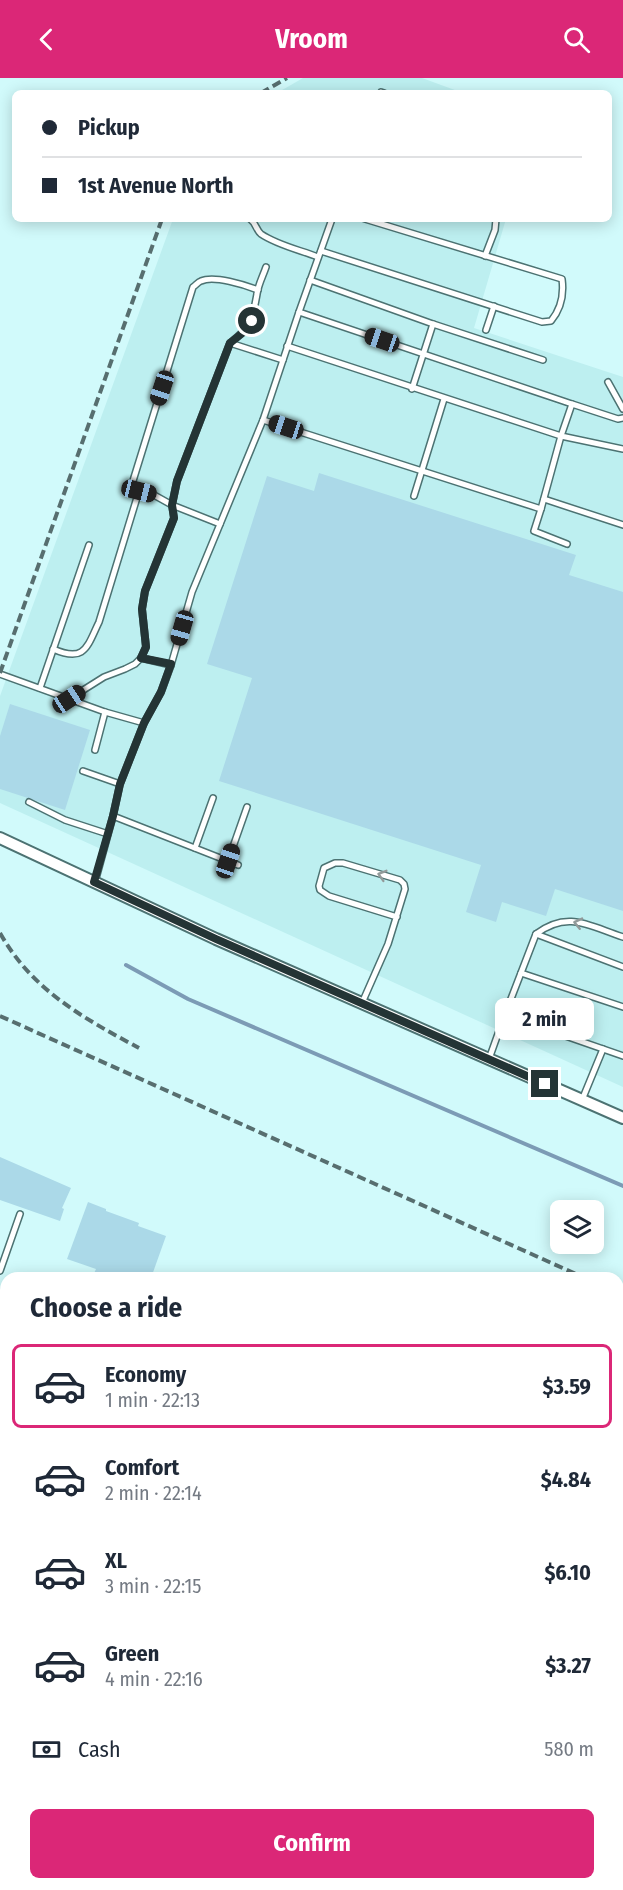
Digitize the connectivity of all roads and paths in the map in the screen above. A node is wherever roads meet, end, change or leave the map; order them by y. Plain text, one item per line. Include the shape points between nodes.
1 (253, 222) edge
2 (331, 222) edge
3 (375, 222) edge
4 (496, 222) edge
5 (320, 254) junction
6 (485, 256) junction
7 (266, 267) dead end
8 (310, 280) junction
9 (258, 290) junction
10 (494, 306) junction
11 (298, 312) junction
12 (433, 324) junction
13 (486, 330) dead end
14 (230, 343) junction
15 (287, 346) junction
16 (423, 355) junction
17 (283, 360) junction
18 (543, 360) dead end
19 (608, 382) dead end
20 (412, 388) junction
21 (444, 399) junction
22 (572, 404) junction
23 (623, 409) edge
24 (623, 418) edge
25 (263, 420) junction
26 (561, 436) junction
27 (623, 449) edge
28 (422, 470) junction
29 (139, 491) junction
30 (414, 496) dead end
31 (544, 499) junction
32 (172, 505) junction
33 (541, 509) junction
34 (220, 524) junction
35 (623, 525) edge
36 (567, 543) dead end
37 (89, 545) dead end
38 (53, 649) junction
39 (141, 658) junction
40 (171, 664) junction
41 (0, 674) edge
42 (40, 688) junction
43 (69, 699) junction
44 (105, 712) junction
45 (144, 723) junction
46 (95, 750) dead end
47 (83, 771) dead end
48 (120, 784) junction
49 (213, 798) dead end
50 (29, 802) dead end
51 (247, 807) dead end
52 (113, 816) junction
53 (108, 834) junction
54 (0, 838) edge
55 (195, 848) junction
56 (228, 861) junction
57 (238, 865) dead end
58 (94, 882) junction
59 (397, 917) junction
60 (536, 934) junction
61 (623, 937) edge
62 (623, 968) edge
63 (521, 973) junction
64 (362, 1003) junction
65 (623, 1007) edge
66 (504, 1017) junction
67 (603, 1049) junction
68 (623, 1056) edge
69 (489, 1059) junction
70 (582, 1100) junction
71 (623, 1118) edge
72 (20, 1214) dead end
73 (0, 1271) edge

1 - 5 lane via 258,232 270,239
2 - 5 lane
3 - 6 lane
4 - 6 lane
5 - 8 lane
5 - 10 lane
6 - 10 lane via 562,279 560,305 551,321 542,322
7 - 9 lane
8 - 11 lane
8 - 12 lane
9 - 14 lane via 252,321
9 - 29 lane via 210,279 193,286 134,475 132,488
10 - 13 lane
11 - 15 lane
11 - 16 lane
12 - 16 lane
12 - 18 lane
14 - 17 lane
14 - 32 lane via 177,481
15 - 17 lane
15 - 20 lane
16 - 20 lane
16 - 22 lane
17 - 25 lane
19 - 23 lane
20 - 21 lane
21 - 26 lane
21 - 28 lane
22 - 24 lane
22 - 26 lane
25 - 28 lane
25 - 34 lane
26 - 27 lane
26 - 31 lane
28 - 30 lane
28 - 33 lane
29 - 32 lane
29 - 38 lane via 99,622 89,642 75,655
31 - 33 lane
31 - 35 lane
32 - 34 lane
32 - 39 lane via 174,518 145,591 146,647
33 - 36 lane via 534,531
34 - 40 lane via 192,592
37 - 38 lane
38 - 42 lane
39 - 40 lane
39 - 43 lane
40 - 45 lane
41 - 42 lane
42 - 43 lane
43 - 44 lane
44 - 45 lane
44 - 46 lane
45 - 48 lane
47 - 48 lane
48 - 52 lane
49 - 55 lane
50 - 53 lane via 64,820
51 - 56 lane
52 - 53 lane
52 - 55 lane
53 - 58 lane
54 - 58 street
55 - 56 lane
56 - 57 lane
58 - 64 street
59 -> 59 lane via 405,889 400,880 343,863 324,868 319,886 324,893
59 - 64 lane
61 -> 60 lane via 574,921 548,925
60 - 62 lane
60 - 63 lane
63 - 65 lane
63 - 66 lane
64 - 69 street
66 - 67 lane
66 - 69 lane
67 - 68 lane
67 - 70 lane
69 - 70 street
70 - 71 street
72 - 73 lane

